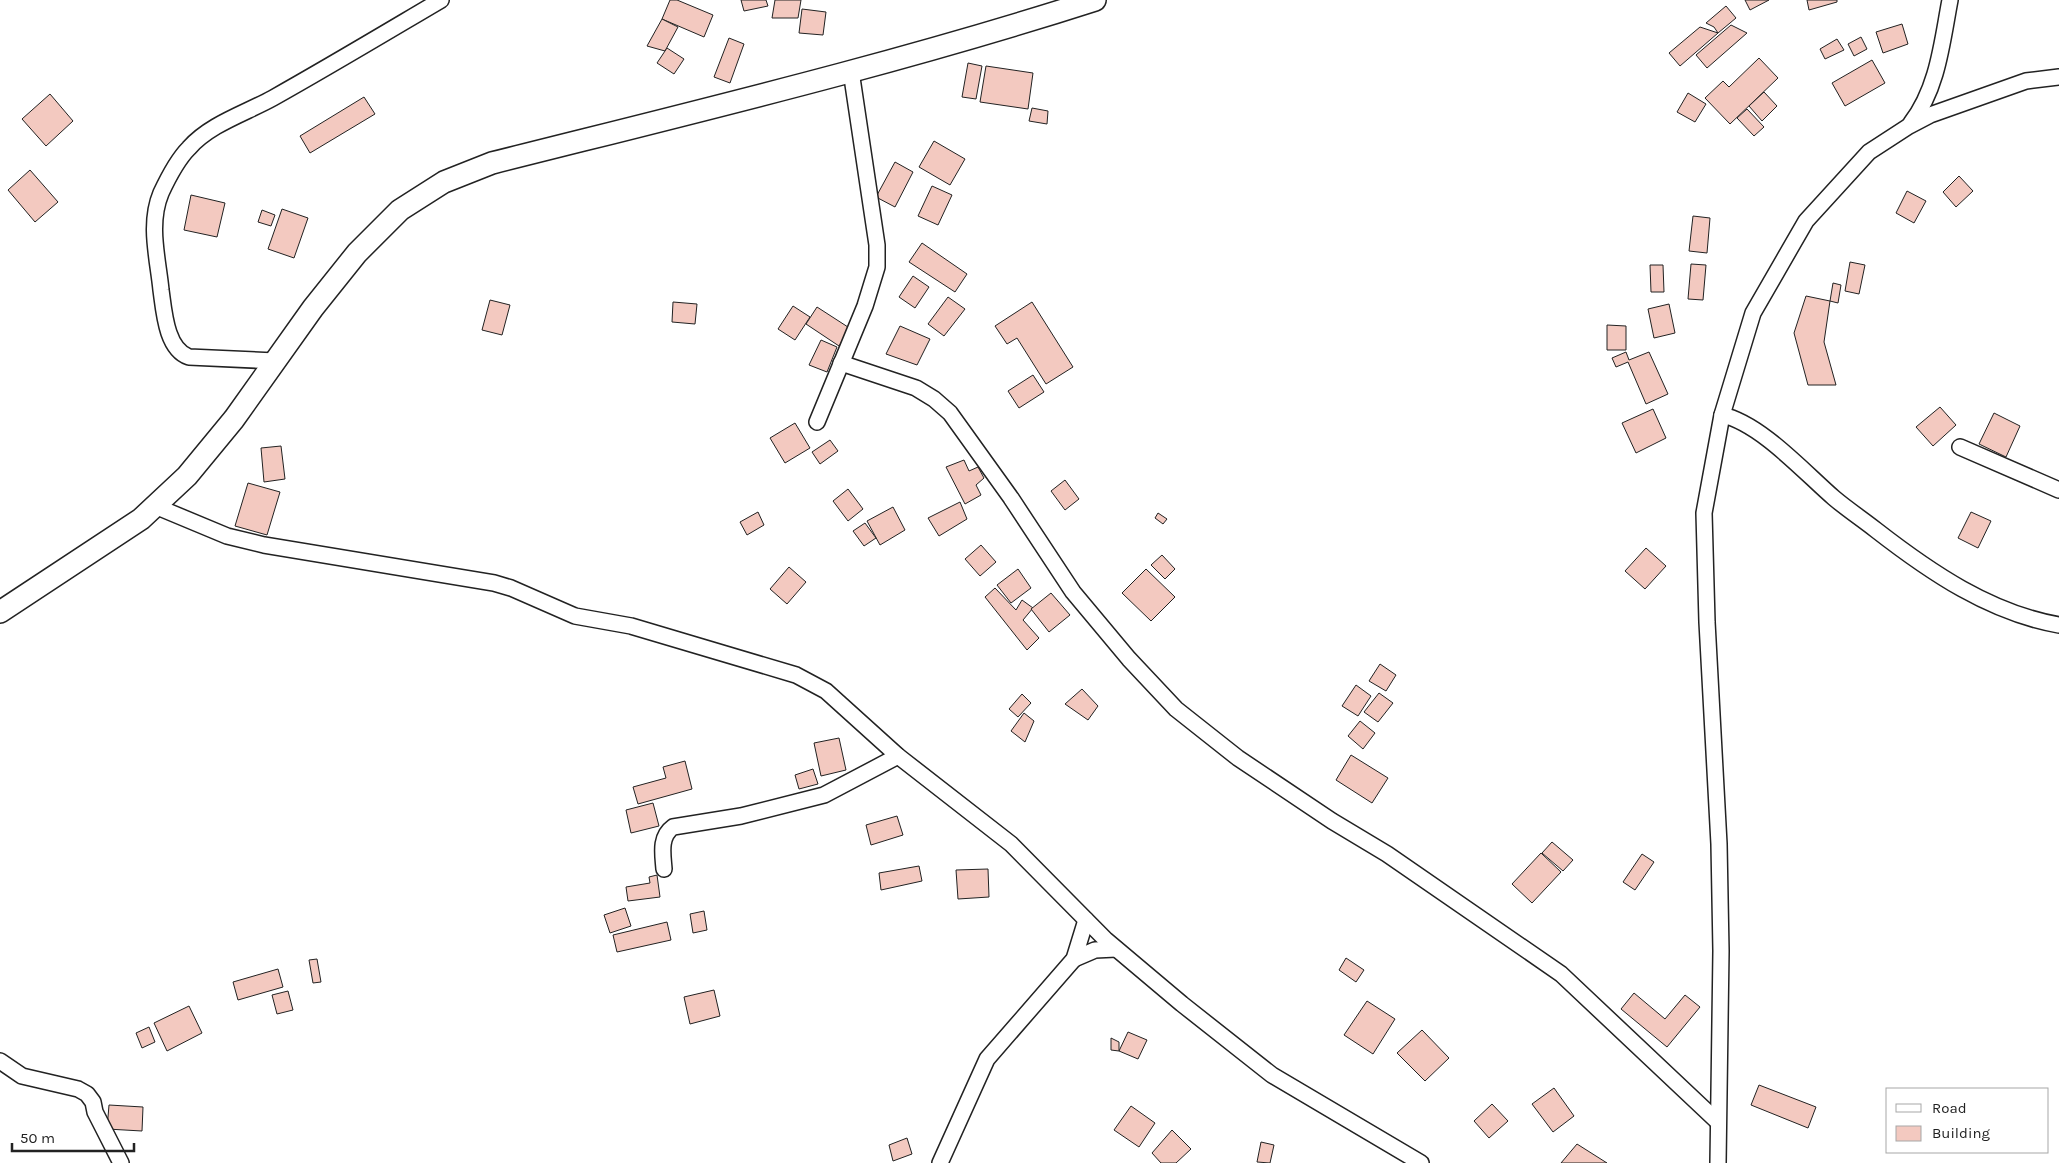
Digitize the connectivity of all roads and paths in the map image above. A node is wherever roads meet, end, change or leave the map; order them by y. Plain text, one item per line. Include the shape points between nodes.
1 (440, 0) edge
2 (1095, 0) edge
3 (1950, 0) edge
4 (851, 71) junction
5 (2059, 77) edge
6 (1909, 126) junction
7 (276, 361) junction
8 (841, 363) junction
9 (1722, 415) junction
10 (817, 422) dead end
11 (1960, 447) dead end
12 (2059, 490) edge
13 (155, 506) junction
14 (0, 612) edge
15 (2059, 625) edge
16 (898, 756) junction
17 (664, 869) dead end
18 (1086, 920) junction
19 (1116, 949) junction
20 (1074, 959) junction
21 (0, 1061) edge
22 (1718, 1122) junction
23 (121, 1163) edge
24 (940, 1163) edge
25 (1421, 1163) edge
26 (1718, 1163) edge

1 - 7 street via 207,133 188,148 160,194 154,223 162,299 169,332 179,352 189,357
2 - 4 street via 1001,30
3 - 6 street via 1931,91
4 - 7 street via 492,163 444,182 400,210 356,253
4 - 8 street via 877,246 877,267
5 - 6 street via 2026,81 2001,89
6 - 9 street via 1869,152 1806,221 1753,313
7 - 13 street via 187,476
8 - 10 street
8 - 22 street via 916,388 950,413 1073,592 1176,709 1238,758 1387,854 1562,974
9 - 15 street via 1734,418 1763,436 1836,500 1918,562 1993,604 2030,619
9 - 22 street via 1704,513 1719,844
11 - 12 street
13 - 14 street via 142,519
13 - 16 street via 227,536 264,545 494,583 575,616 631,626 796,675 826,691
16 - 17 street via 824,795 741,816 672,827 663,842
16 - 18 street via 1011,844
18 - 19 street
18 - 20 street
19 - 20 street via 1095,950
19 - 25 street via 1272,1075
20 - 24 street via 987,1059
21 - 23 street via 22,1076 87,1094
22 - 26 street

